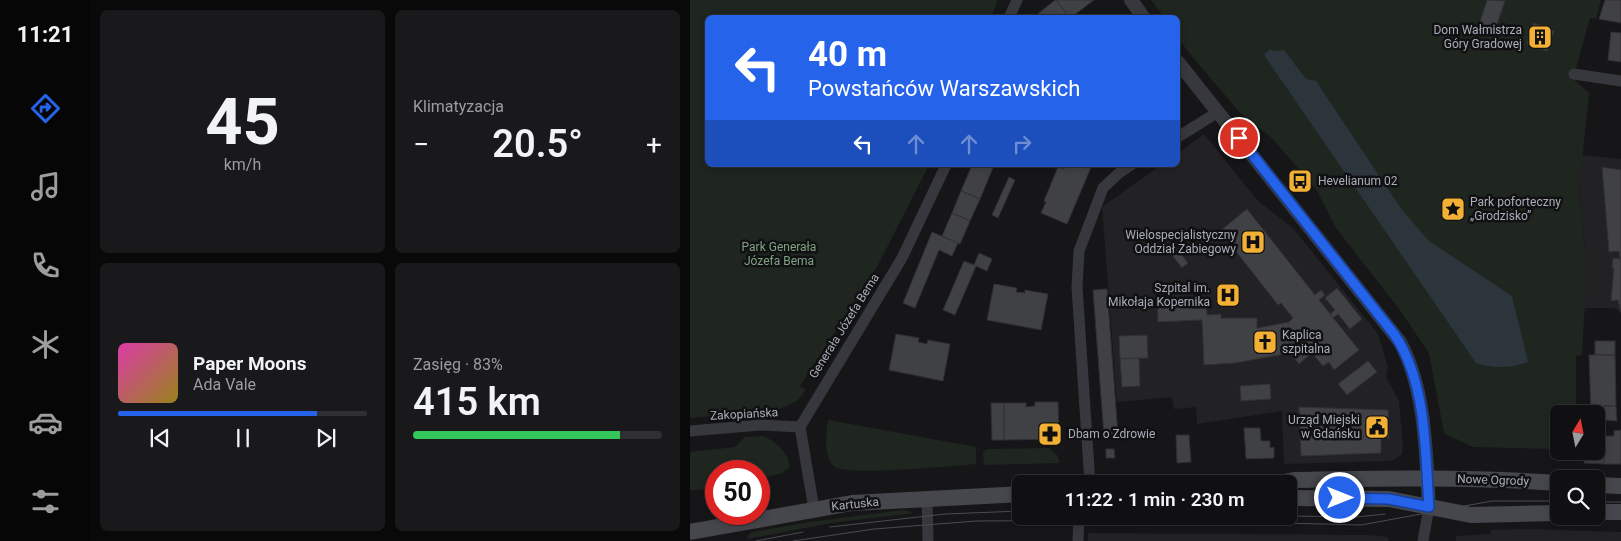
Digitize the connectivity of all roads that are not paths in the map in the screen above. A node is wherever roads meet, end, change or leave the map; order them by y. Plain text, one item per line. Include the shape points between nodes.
1 (1017, 0) edge
2 (1131, 0) edge
3 (1010, 15) edge
4 (1142, 15) edge
5 (1180, 64) edge
6 (1574, 74) dead end
7 (1621, 81) edge
8 (1218, 112) junction
9 (1180, 136) edge
10 (945, 167) edge
11 (1128, 167) edge
12 (800, 427) junction
13 (690, 431) edge
14 (1089, 475) edge
15 (1427, 478) junction
16 (1297, 480) edge
17 (1550, 482) edge
18 (1605, 485) edge
19 (1621, 486) edge
20 (1012, 494) edge
21 (927, 498) junction
22 (1297, 498) edge
23 (1429, 507) junction
24 (814, 508) junction
25 (1605, 512) edge
26 (1621, 512) edge
27 (1550, 513) edge
28 (1078, 525) edge
29 (690, 532) edge
30 (928, 541) edge
31 (1078, 541) edge
32 (1423, 541) edge

1 - 3 street
2 - 4 street
5 - 8 street
6 - 7 street
8 - 9 street
8 - 15 street via 1400,342 1417,395
10 - 12 street, Generała Józefa Bema via 902,258
11 - 14 street via 1103,188 1079,251 1077,287
12 - 13 street, Zakopiańska via 760,425
12 - 24 street
15 - 16 main road
15 - 17 main road, Nowe Ogrody
15 - 23 street
18 - 19 main road
20 - 21 main road, Kartuska
21 - 24 main road, Kartuska
21 - 30 street
22 - 23 main road via 1374,498
23 - 27 main road via 1471,515
23 - 32 street
24 - 29 main road, Kartuska
25 - 26 main road
28 - 31 street

